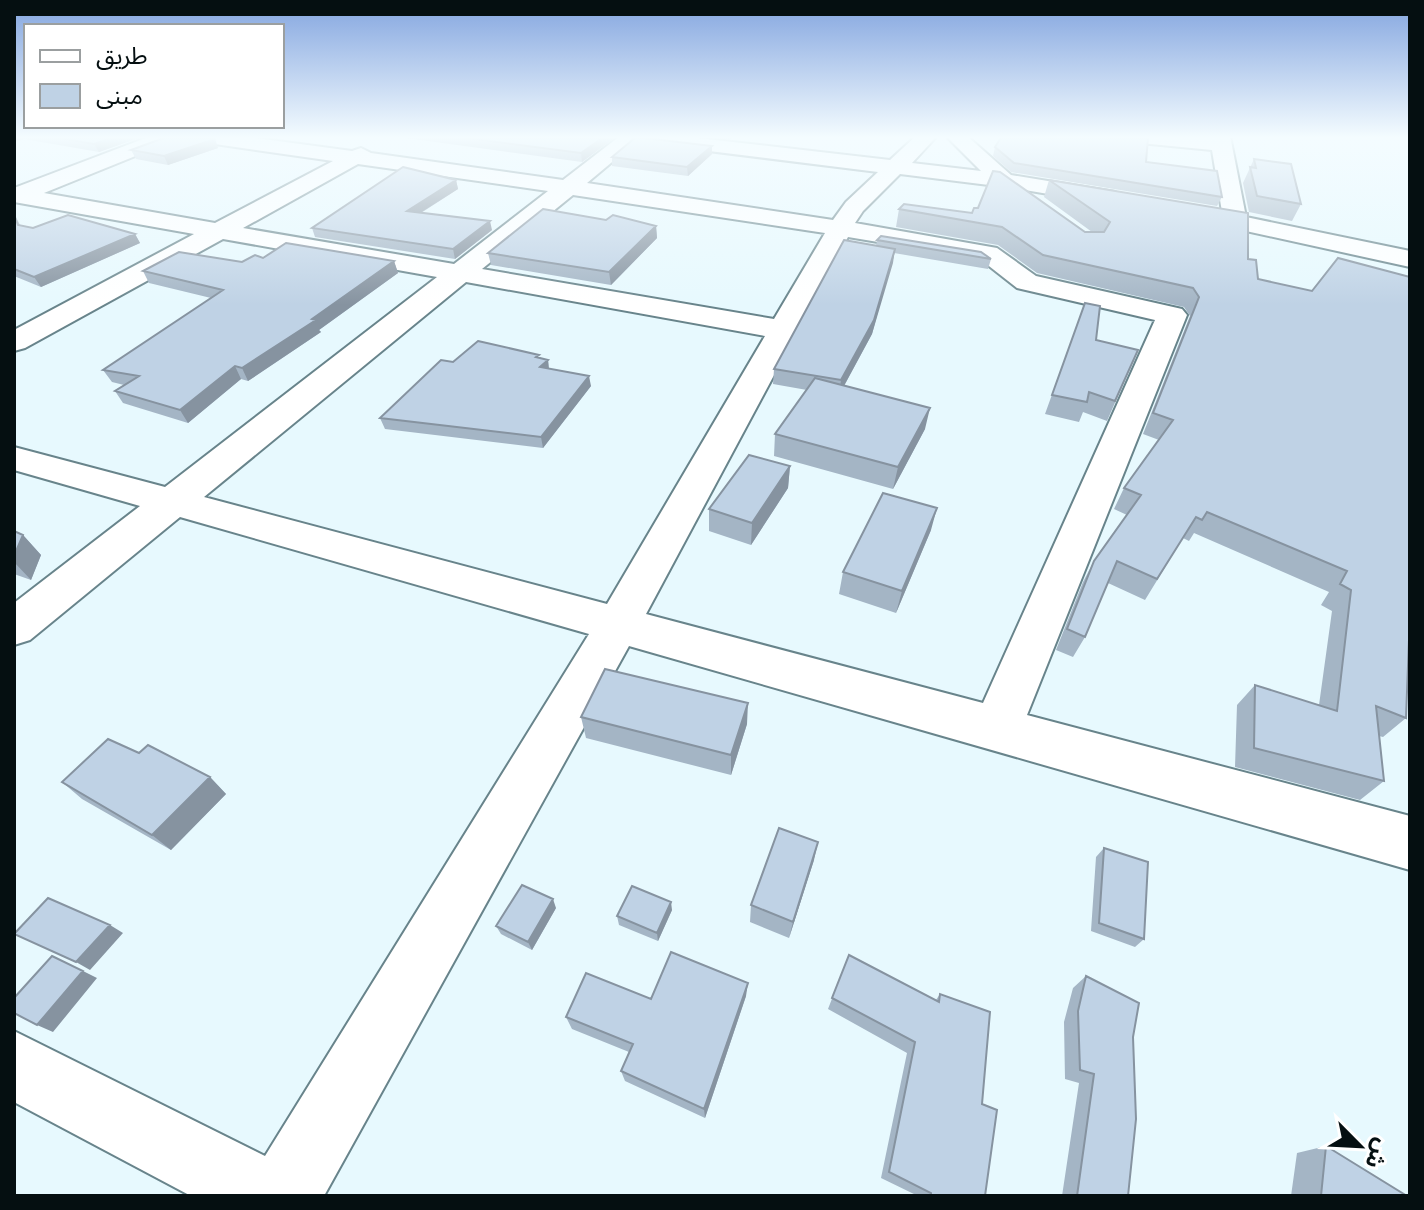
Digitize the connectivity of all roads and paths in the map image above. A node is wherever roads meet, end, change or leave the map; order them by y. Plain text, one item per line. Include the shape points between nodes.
1 (290, 192) edge
2 (560, 192) edge
3 (603, 192) edge
4 (869, 192) edge
5 (1019, 192) edge
6 (1077, 192) edge
7 (1230, 192) edge
8 (15, 196) edge
9 (1127, 201) edge
10 (1038, 207) edge
11 (1173, 209) edge
12 (1235, 220) junction
13 (840, 228) junction
14 (220, 230) junction
15 (1410, 259) edge
16 (460, 272) junction
17 (783, 330) junction
18 (14, 342) edge
19 (14, 458) edge
20 (173, 502) junction
21 (618, 625) junction
22 (14, 628) edge
23 (996, 730) junction
24 (1410, 843) edge
25 (14, 1065) edge
26 (267, 1196) edge
27 (283, 1196) edge

1 - 14 street
2 - 16 street
3 - 13 street
4 - 13 street
5 - 10 street
6 - 9 street
7 - 12 street
8 - 14 street
11 - 12 street
12 - 15 street
13 - 17 street
13 - 23 street via 988,253 1027,282 1172,315
14 - 16 street
14 - 18 street
16 - 17 street
16 - 20 street
17 - 21 street
19 - 20 street
20 - 21 street
20 - 22 street
21 - 23 street
21 - 27 street
23 - 24 street
25 - 26 street

